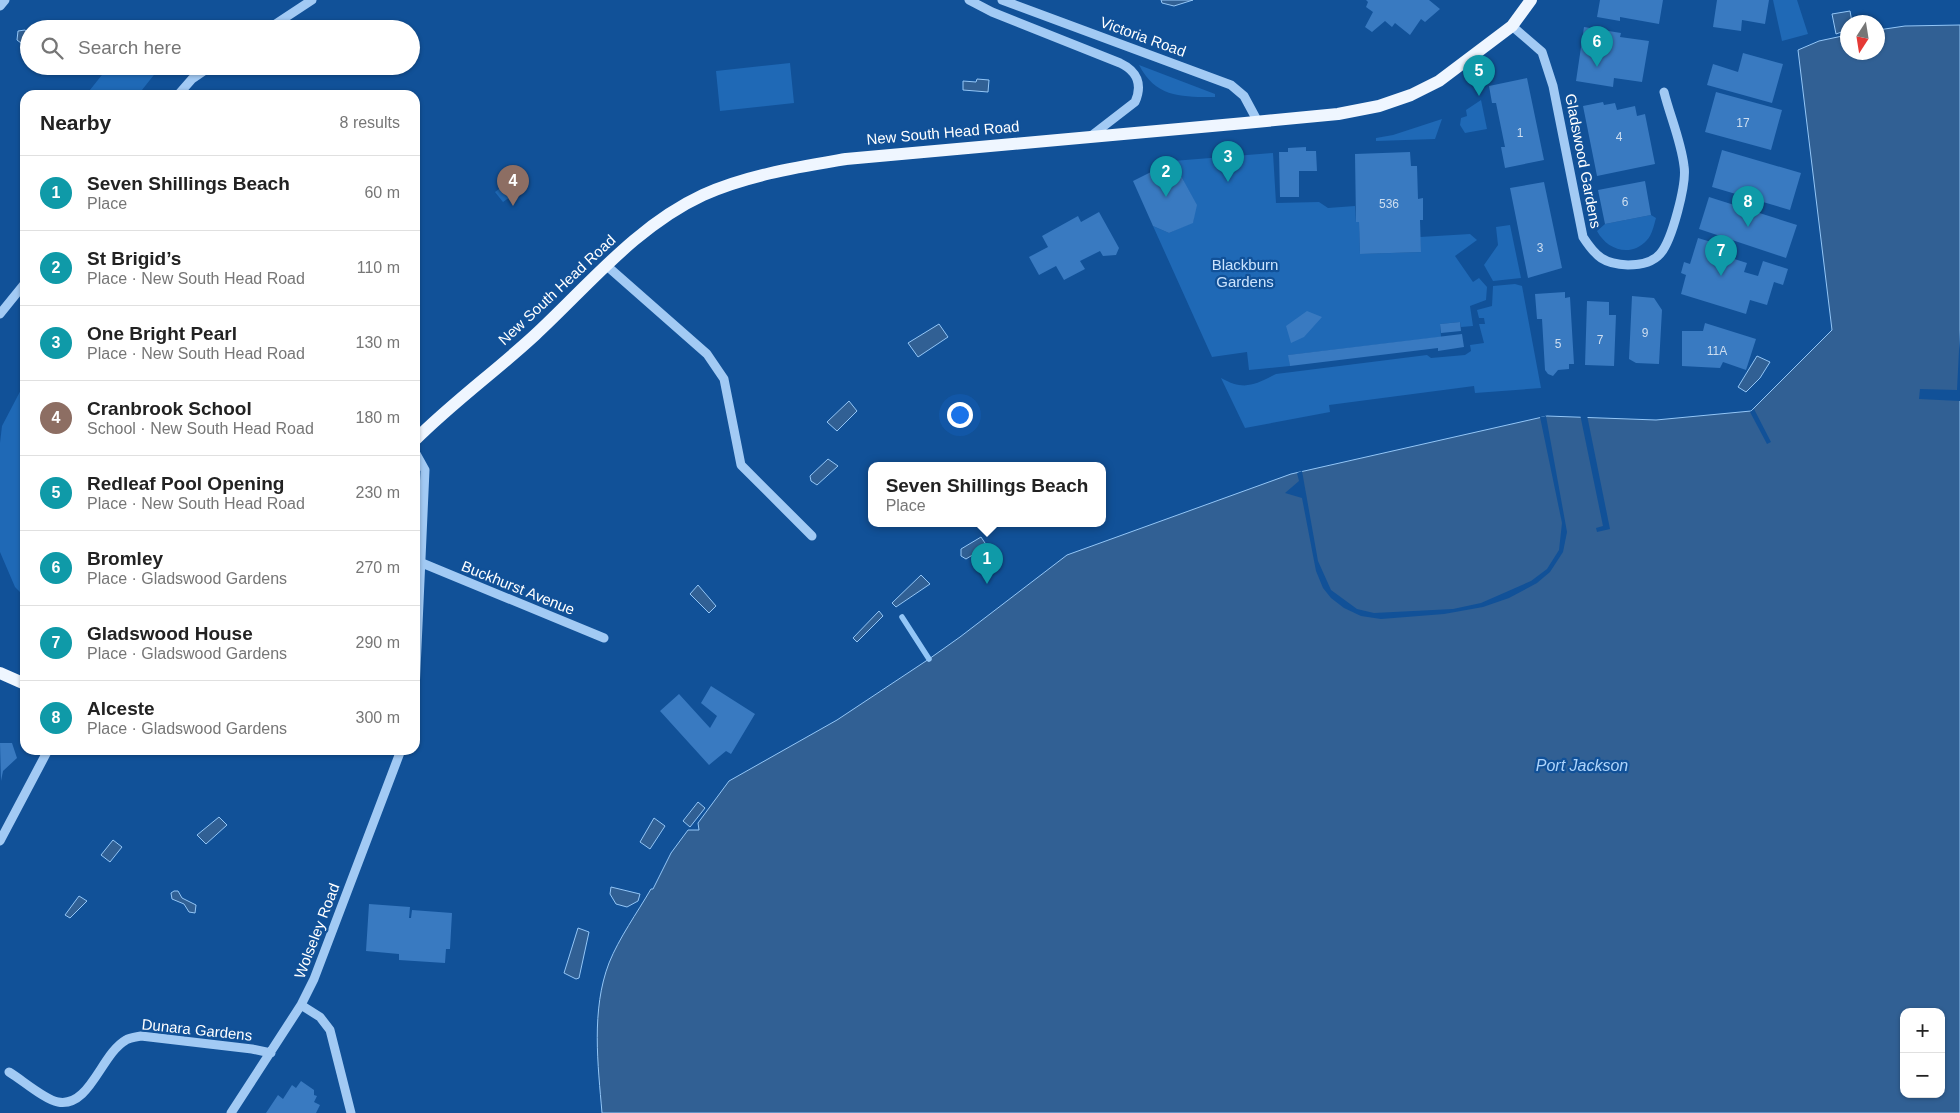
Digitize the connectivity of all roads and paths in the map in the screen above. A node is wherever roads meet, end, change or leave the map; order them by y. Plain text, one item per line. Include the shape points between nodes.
1 (5, 0) edge
2 (312, 0) edge
3 (969, 0) edge
4 (1002, 0) edge
5 (1531, 0) edge
6 (0, 6) edge
7 (282, 20) edge
8 (1512, 26) junction
9 (198, 75) edge
10 (182, 90) edge
11 (1664, 92) dead end
12 (1258, 122) junction
13 (1090, 136) junction
14 (607, 266) junction
15 (20, 289) edge
16 (0, 314) edge
17 (420, 436) edge
18 (420, 461) edge
19 (420, 514) edge
20 (423, 520) junction
21 (812, 536) dead end
22 (422, 563) junction
23 (420, 600) edge
24 (604, 638) dead end
25 (0, 673) edge
26 (20, 682) edge
27 (45, 755) edge
28 (399, 755) edge
29 (0, 841) edge
30 (301, 1005) junction
31 (271, 1053) junction
32 (9, 1072) dead end
33 (231, 1113) edge
34 (351, 1113) edge

1 - 6 street
2 - 7 street
3 - 13 street via 1120,63 1133,72 1139,84 1135,102
4 - 12 street, Victoria Road via 1231,85 1244,96
5 - 8 main road, New South Head Road
8 - 11 street, Gladswood Gardens via 1542,52 1554,86 1583,237 1594,254 1611,264 1648,262 1660,254 1668,240 1684,182 1685,166
8 - 12 main road, New South Head Road via 1439,81 1411,95 1379,106 1338,114
9 - 10 street
12 - 13 main road, New South Head Road
13 - 14 main road, New South Head Road via 862,157 796,168 704,195 670,213
14 - 17 main road, New South Head Road via 534,336
14 - 21 street via 707,354 724,379 741,465
15 - 16 street
18 - 20 street via 425,470
19 - 20 street
20 - 22 street
22 - 23 street
22 - 24 street, Buckhurst Avenue
25 - 26 main road
27 - 29 street
28 - 30 street, Wolseley Road via 314,979
30 - 31 street, Wolseley Road
30 - 34 street via 320,1017 330,1030
31 - 32 street, Dunara Gardens via 140,1036 126,1039 81,1097 69,1102 56,1102
31 - 33 street, Wolseley Road

